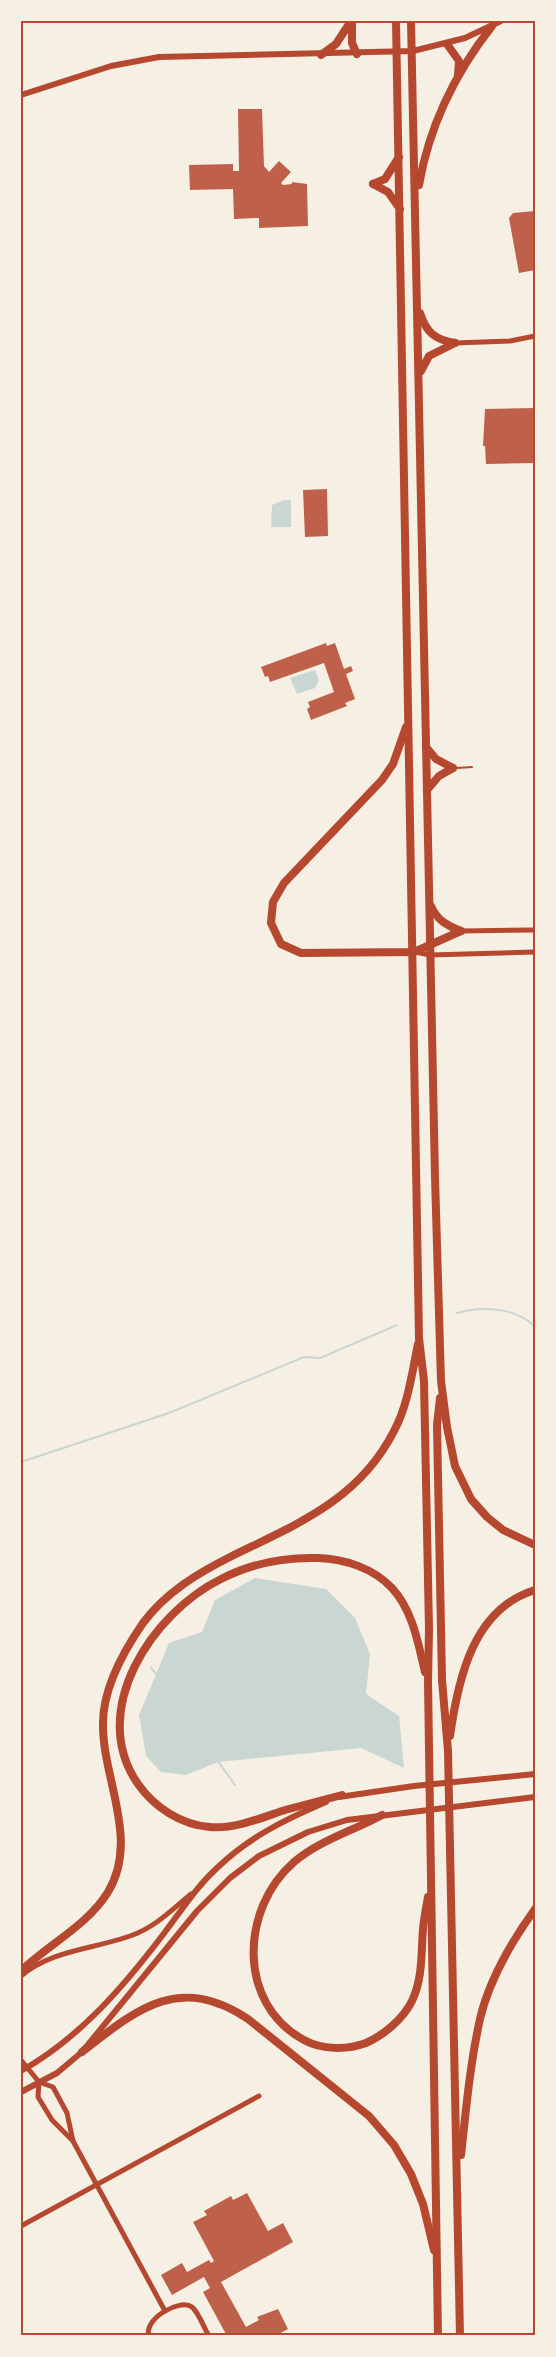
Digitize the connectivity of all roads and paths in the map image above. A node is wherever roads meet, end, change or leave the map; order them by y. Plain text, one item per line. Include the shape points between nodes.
1 (352, 21) edge
2 (396, 21) edge
3 (411, 21) edge
4 (496, 23) edge
5 (447, 44) junction
6 (412, 51) junction
7 (397, 53) junction
8 (357, 54) junction
9 (321, 55) junction
10 (458, 78) junction
11 (21, 94) edge
12 (399, 156) junction
13 (416, 203) junction
14 (400, 209) junction
15 (417, 303) junction
16 (535, 336) edge
17 (455, 343) junction
18 (419, 377) junction
19 (408, 720) junction
20 (426, 747) junction
21 (472, 767) dead end
22 (453, 768) junction
23 (427, 790) junction
24 (429, 902) junction
25 (535, 930) edge
26 (461, 931) junction
27 (430, 944) junction
28 (414, 952) junction
29 (535, 952) edge
30 (430, 955) junction
31 (419, 1338) junction
32 (441, 1381) junction
33 (535, 1545) edge
34 (535, 1590) edge
35 (428, 1682) junction
36 (448, 1751) junction
37 (535, 1774) edge
38 (342, 1796) junction
39 (535, 1797) edge
40 (382, 1815) junction
41 (432, 1876) junction
42 (192, 1893) junction
43 (535, 1909) edge
44 (21, 1971) edge
45 (21, 1976) edge
46 (82, 2052) junction
47 (21, 2060) edge
48 (24, 2070) edge
49 (39, 2082) junction
50 (21, 2092) edge
51 (259, 2096) dead end
52 (73, 2140) junction
53 (97, 2185) junction
54 (458, 2195) junction
55 (21, 2226) edge
56 (437, 2263) junction
57 (165, 2312) junction
58 (149, 2336) edge
59 (209, 2336) edge
60 (438, 2336) edge
61 (460, 2336) edge

1 - 8 highway via 351,43
1 - 9 highway via 336,44
2 - 7 highway
3 - 6 highway
4 - 5 street
4 - 10 highway via 476,46
5 - 6 street
5 - 10 highway via 459,61
6 - 7 street
6 - 13 highway
7 - 8 street
7 - 12 highway
8 - 9 street
9 - 11 street via 140,60
10 - 13 highway via 433,130
12 - 14 highway
12 - 14 highway via 385,179 373,184 388,192
13 - 15 highway
14 - 19 highway
15 - 17 highway via 430,334
15 - 18 highway
16 - 17 street
17 - 18 highway via 429,356
18 - 20 highway
19 - 28 highway
19 - 28 highway via 393,764 284,883 273,902 271,923 281,944 301,953
20 - 22 highway via 436,759
20 - 23 highway
21 - 22 lane
22 - 23 highway
23 - 24 highway
24 - 26 highway via 435,916
24 - 27 highway
25 - 26 street
26 - 27 highway
27 - 28 highway
27 - 30 highway
28 - 30 street
28 - 31 highway
29 - 30 street
30 - 32 highway
31 - 35 highway via 424,1381
31 - 44 highway via 395,1430 359,1481 312,1516 183,1583 131,1641 108,1692 103,1720 121,1837 116,1873 109,1890 87,1917
32 - 33 highway via 455,1466 471,1499 503,1530
32 - 36 highway via 437,1437 442,1680
34 - 36 highway via 499,1609 482,1629 469,1655 454,1706
35 - 38 highway via 412,1620 392,1588 352,1563 331,1559 280,1559 221,1579 194,1596 151,1640 123,1694 120,1748 129,1771 146,1796 165,1812 209,1827 229,1826
35 - 41 highway
36 - 54 highway
37 - 38 street
38 - 42 street via 262,1832
39 - 40 street
40 - 41 highway via 314,1848 274,1883 261,1908 254,1940 254,1969 275,2019 310,2044 330,2048 357,2046 378,2038 398,2021 412,2001 422,1965 423,1928
40 - 46 street via 324,1826 275,1847 242,1868 197,1911
41 - 56 highway
42 - 45 street via 146,1929 48,1959
42 - 48 street via 96,2015 71,2038
43 - 54 highway via 500,1968 480,2017 468,2083
46 - 49 street
46 - 56 highway via 148,2005 189,1998 230,2007 369,2116 394,2145 419,2194
47 - 48 street
48 - 49 street
49 - 50 street
49 - 52 street via 38,2097 52,2120
49 - 52 street via 52,2087 58,2096 67,2113
51 - 53 street
52 - 53 street
53 - 55 street
53 - 57 street
54 - 61 highway
56 - 60 highway
57 - 58 street via 150,2323
57 - 59 street via 179,2305 194,2308

